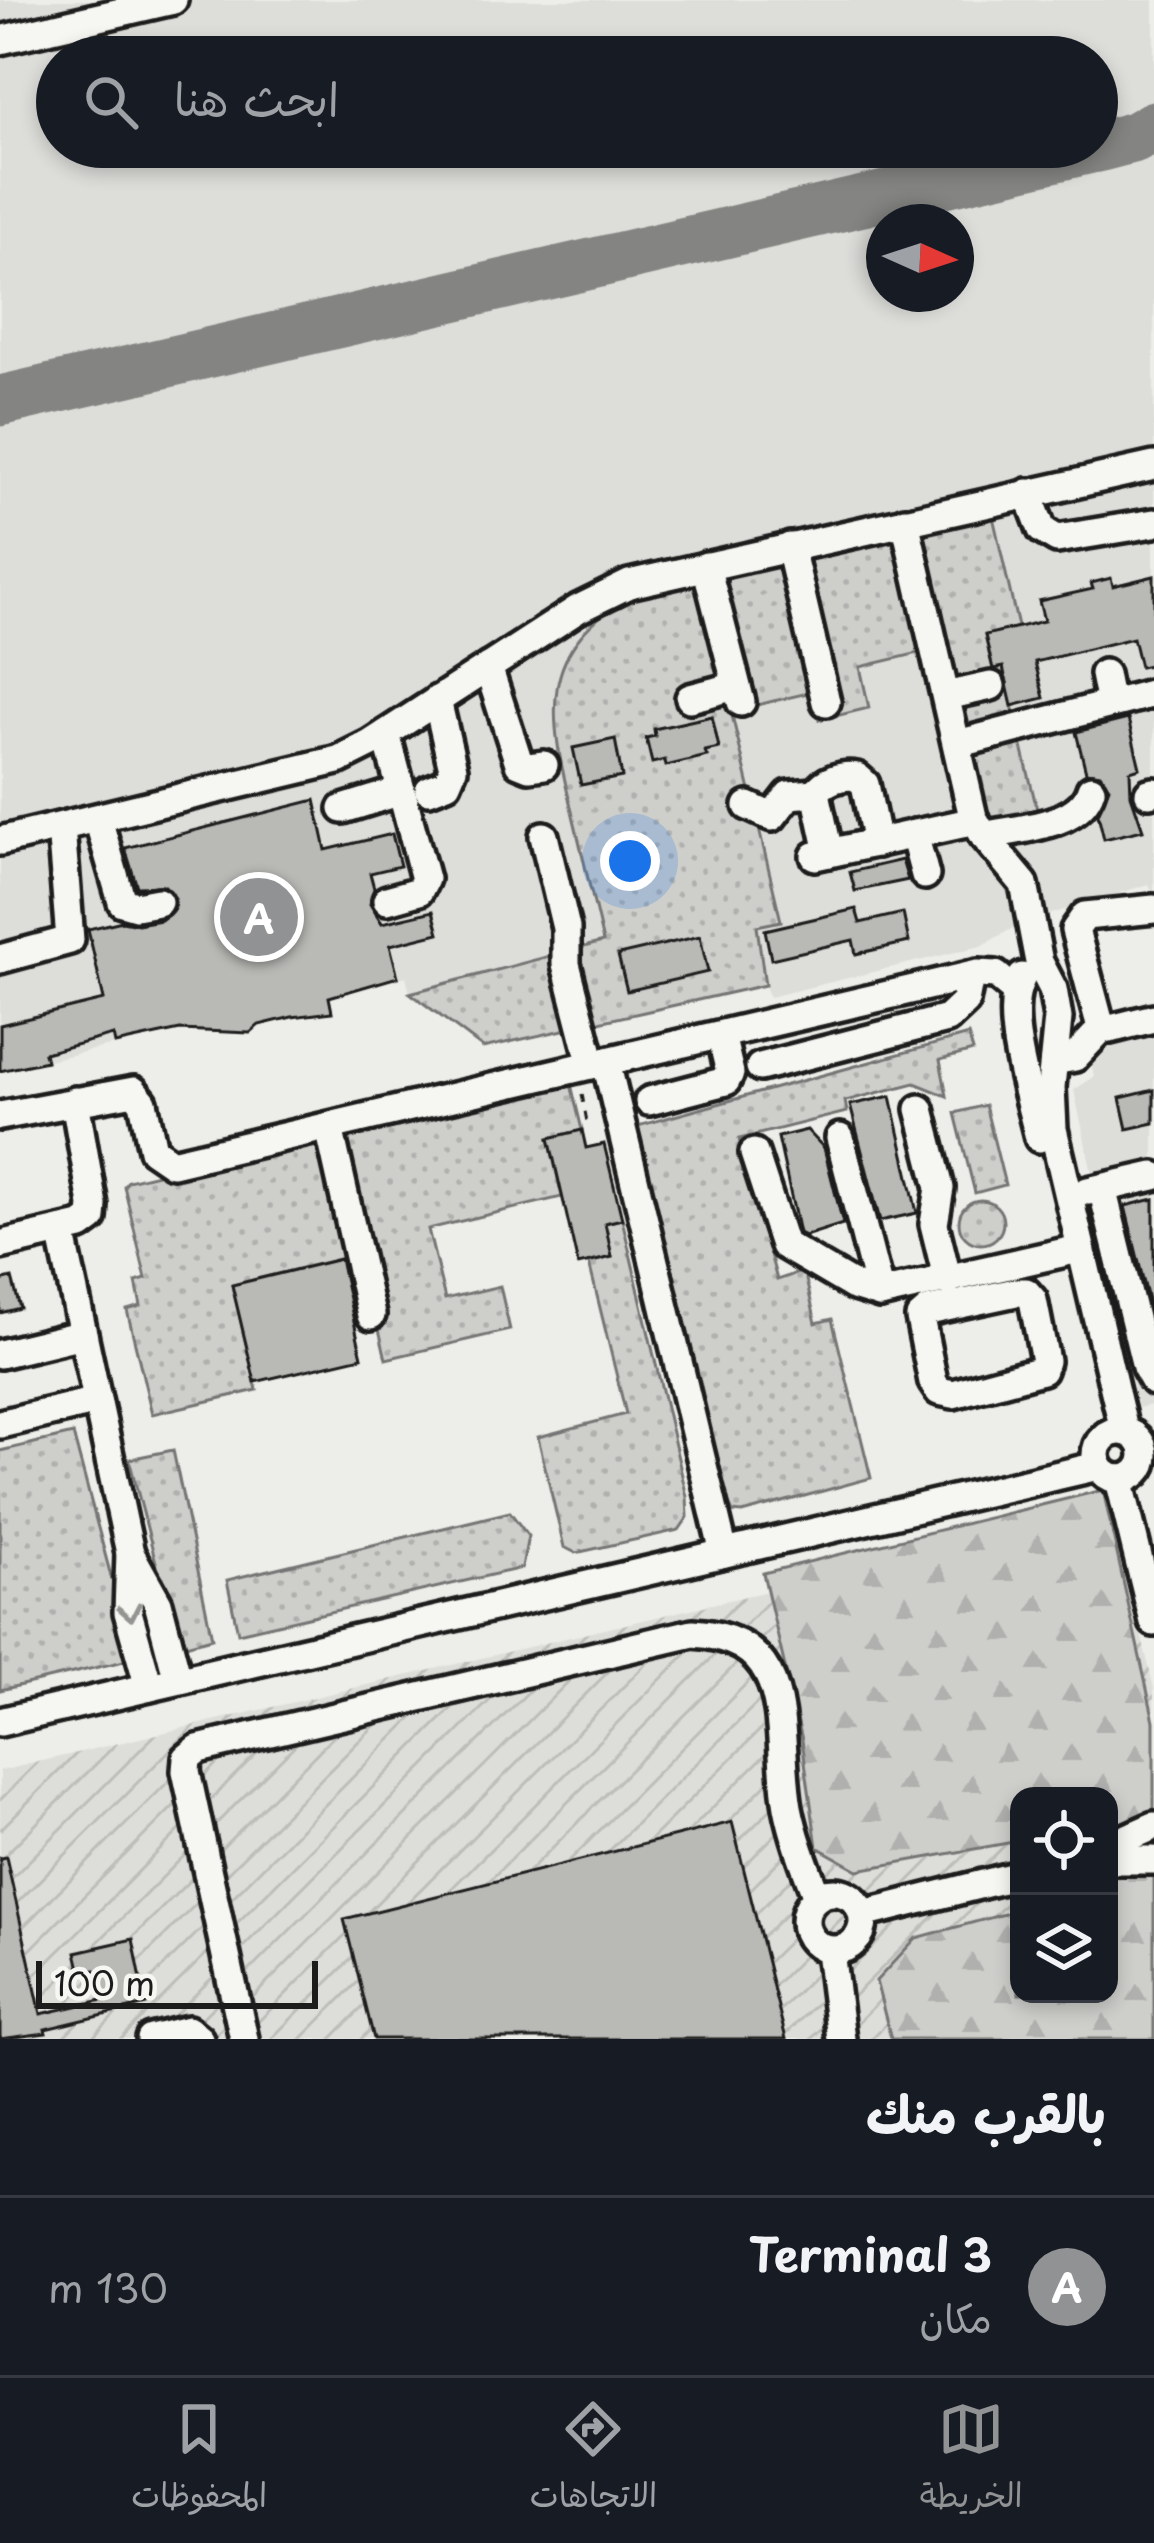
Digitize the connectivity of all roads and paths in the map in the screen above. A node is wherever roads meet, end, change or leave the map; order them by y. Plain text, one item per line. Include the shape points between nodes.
1 (173, 0) edge
2 (0, 40) edge
3 (1152, 464) edge
4 (1028, 493) junction
5 (905, 521) junction
6 (1154, 523) edge
7 (790, 547) junction
8 (706, 566) junction
9 (488, 667) junction
10 (1104, 674) dead end
11 (991, 686) dead end
12 (1154, 693) edge
13 (946, 696) junction
14 (690, 698) dead end
15 (437, 700) junction
16 (826, 702) dead end
17 (1110, 704) junction
18 (386, 734) junction
19 (957, 743) junction
20 (544, 765) dead end
21 (1091, 788) dead end
22 (415, 790) junction
23 (816, 793) junction
24 (748, 806) dead end
25 (343, 809) dead end
26 (98, 819) junction
27 (61, 827) junction
28 (979, 829) junction
29 (914, 834) junction
30 (544, 836) dead end
31 (0, 842) edge
32 (877, 842) junction
33 (925, 875) dead end
34 (388, 900) dead end
35 (158, 902) dead end
36 (1154, 909) edge
37 (0, 959) edge
38 (1039, 962) junction
39 (970, 976) junction
40 (1015, 991) junction
41 (1154, 1018) edge
42 (721, 1035) junction
43 (1075, 1044) junction
44 (592, 1065) junction
45 (760, 1067) dead end
46 (75, 1101) junction
47 (649, 1101) dead end
48 (920, 1109) dead end
49 (0, 1116) edge
50 (329, 1127) junction
51 (588, 1127) dead end
52 (840, 1138) dead end
53 (754, 1153) dead end
54 (1154, 1176) edge
55 (1102, 1188) junction
56 (1059, 1198) junction
57 (61, 1231) junction
58 (0, 1245) edge
59 (1072, 1256) junction
60 (948, 1281) junction
61 (880, 1294) junction
62 (1031, 1296) junction
63 (371, 1315) dead end
64 (82, 1334) junction
65 (0, 1354) edge
66 (1154, 1381) edge
67 (97, 1402) junction
68 (0, 1424) edge
69 (1122, 1453) edge
70 (723, 1545) junction
71 (1154, 1550) edge
72 (130, 1553) junction
73 (1154, 1622) edge
74 (176, 1671) junction
75 (147, 1679) junction
76 (0, 1703) edge
77 (0, 1722) edge
78 (1154, 1826) edge
79 (1118, 1842) edge
80 (1118, 1860) edge
81 (1154, 1860) edge
82 (1010, 1877) edge
83 (817, 1897) junction
84 (863, 1914) junction
85 (830, 1951) junction
86 (151, 2039) edge
87 (199, 2039) edge
88 (244, 2039) edge
89 (841, 2039) edge

1 - 2 street
3 - 4 street
4 - 5 street
4 - 6 street via 1042,530 1057,539
5 - 7 street
5 - 13 street
7 - 8 street
7 - 16 street
8 - 9 street via 612,591
8 - 14 street via 739,694
9 - 15 street
9 - 20 street via 519,763
10 - 17 street
11 - 13 street
12 - 17 street
13 - 19 street
15 - 18 street
15 - 22 street via 453,769 447,783
17 - 19 street
18 - 22 street
18 - 26 street via 320,766
19 - 28 street
21 - 28 street via 1072,815
22 - 25 street
22 - 34 street via 424,878 419,891
23 - 24 street via 789,795 772,818
23 - 32 street via 826,782 862,779
23 - 32 street via 821,855
26 - 27 street
26 - 35 street via 122,902
27 - 31 street
27 - 37 street via 70,940
28 - 29 street
28 - 38 street via 1024,884
29 - 32 street
29 - 33 street
30 - 44 street
36 - 43 street via 1085,916 1076,925
38 - 40 street
38 - 43 street
39 - 40 street via 996,975
39 - 42 street
39 - 45 street via 965,1002 947,1019
40 - 56 street via 1014,1016
41 - 43 street
42 - 44 street
42 - 47 street via 726,1081
43 - 56 street via 1052,1130
44 - 50 street
44 - 51 path
44 - 70 street
46 - 49 street
46 - 50 street via 138,1093 153,1150 172,1162
46 - 57 street via 94,1212 87,1223
48 - 60 street via 940,1189 934,1224
50 - 63 street
52 - 61 street
53 - 61 street via 784,1245
54 - 55 street
55 - 56 street
55 - 66 street
56 - 59 street
57 - 58 street
57 - 64 street
59 - 60 street
59 - 62 street via 1037,1278
59 - 69 street
60 - 61 street
62 - 62 street via 1016,1292 924,1314 920,1328 935,1387 953,1394 1042,1370
64 - 65 street
64 - 67 street
67 - 68 street
67 - 72 street
69 - 70 street
69 - 71 street
69 - 73 street
70 - 74 street
72 - 74 street via 158,1603
72 -> 75 street via 128,1612
74 - 75 street
75 - 76 street
75 - 77 street
78 - 79 street
80 - 81 street
82 - 84 street
83 - 84 street via 839,1892
83 - 85 street via 805,1929
83 - 88 street via 789,1810 775,1685 742,1645 718,1634 693,1633 198,1749 186,1771
84 - 85 street via 852,1946
85 - 89 street
86 - 87 street via 188,2030

